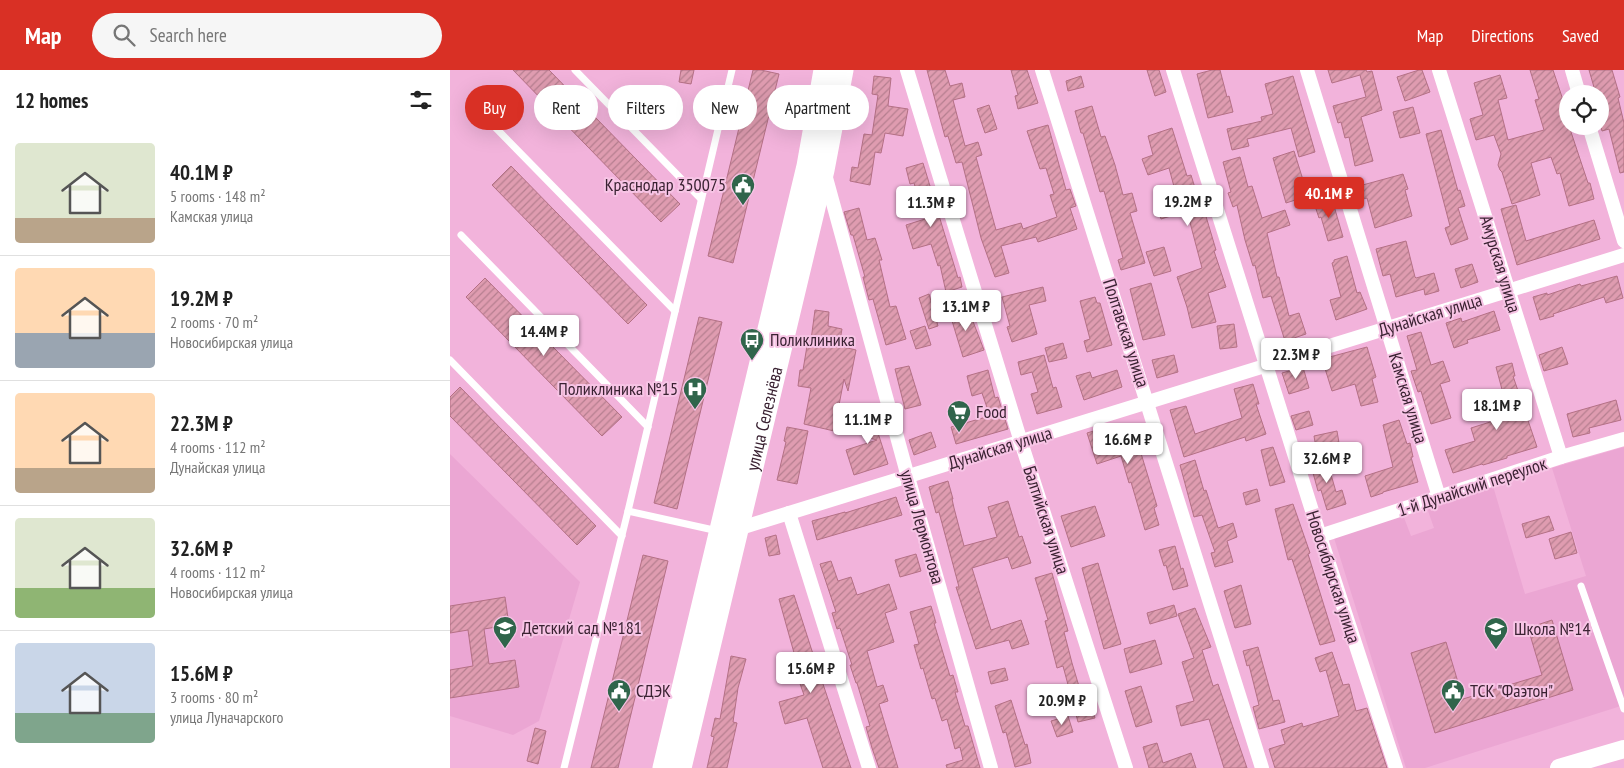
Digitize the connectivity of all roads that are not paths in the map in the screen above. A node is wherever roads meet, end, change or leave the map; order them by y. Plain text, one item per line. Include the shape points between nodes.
1 (574, 70) edge
2 (732, 70) edge
3 (824, 70) edge
4 (844, 70) edge
5 (907, 70) edge
6 (1042, 70) edge
7 (1172, 70) edge
8 (1307, 70) edge
9 (1439, 70) edge
10 (1572, 70) edge
11 (1576, 85) edge
12 (498, 130) edge
13 (1592, 135) edge
14 (824, 170) junction
15 (701, 200) junction
16 (461, 235) dead end
17 (1624, 241) edge
18 (1624, 255) edge
19 (1508, 291) junction
20 (675, 311) junction
21 (1386, 329) junction
22 (450, 360) edge
23 (1266, 366) junction
24 (1148, 402) junction
25 (648, 426) junction
26 (1624, 439) edge
27 (1021, 442) junction
28 (1561, 458) junction
29 (908, 477) junction
30 (1439, 497) junction
31 (628, 511) junction
32 (789, 513) junction
33 (728, 530) junction
34 (622, 536) junction
35 (1320, 536) junction
36 (1581, 586) dead end
37 (1624, 709) edge
38 (1624, 749) edge
39 (564, 768) edge
40 (663, 768) edge
41 (681, 768) edge
42 (869, 768) edge
43 (991, 768) edge
44 (1126, 768) edge
45 (1262, 768) edge
46 (1396, 768) edge
47 (1560, 768) edge

1 - 15 lane
2 - 15 lane
3 - 33 main road, улица Селезнёва via 807,166
4 - 14 main road, улица Селезнёва
5 - 27 street, Балтийская улица
6 - 24 street, Полтавская улица
7 - 23 street, Новосибирская улица
8 - 21 street, Камская улица
9 - 19 street, Амурская улица
10 - 11 street
12 - 20 lane
13 - 17 street
14 - 29 street, улица Лермонтова
14 - 33 main road, улица Селезнёва
15 - 20 lane
16 - 25 lane
18 - 19 street, Дунайская улица
19 - 21 street, Дунайская улица
19 - 28 street, Амурская улица
20 - 25 lane
21 - 23 street, Дунайская улица
21 - 30 street, Камская улица
22 - 34 lane
23 - 24 street, Дунайская улица
23 - 35 street, Новосибирская улица
24 - 27 street, Дунайская улица
24 - 45 street, Полтавская улица
25 - 31 lane
26 - 28 street, 1-й Дунайский переулок
27 - 29 street, Дунайская улица
27 - 44 street, Балтийская улица
28 - 30 street, 1-й Дунайский переулок
29 - 32 street, Дунайская улица
29 - 43 street, улица Лермонтова
30 - 35 street, 1-й Дунайский переулок
31 - 33 lane
31 - 34 lane
32 - 33 street, Дунайская улица
32 - 42 street
33 - 40 main road, улица Селезнёва
33 - 41 main road, улица Селезнёва
34 - 39 lane
35 - 46 street, Новосибирская улица
36 - 37 lane
38 - 47 street

